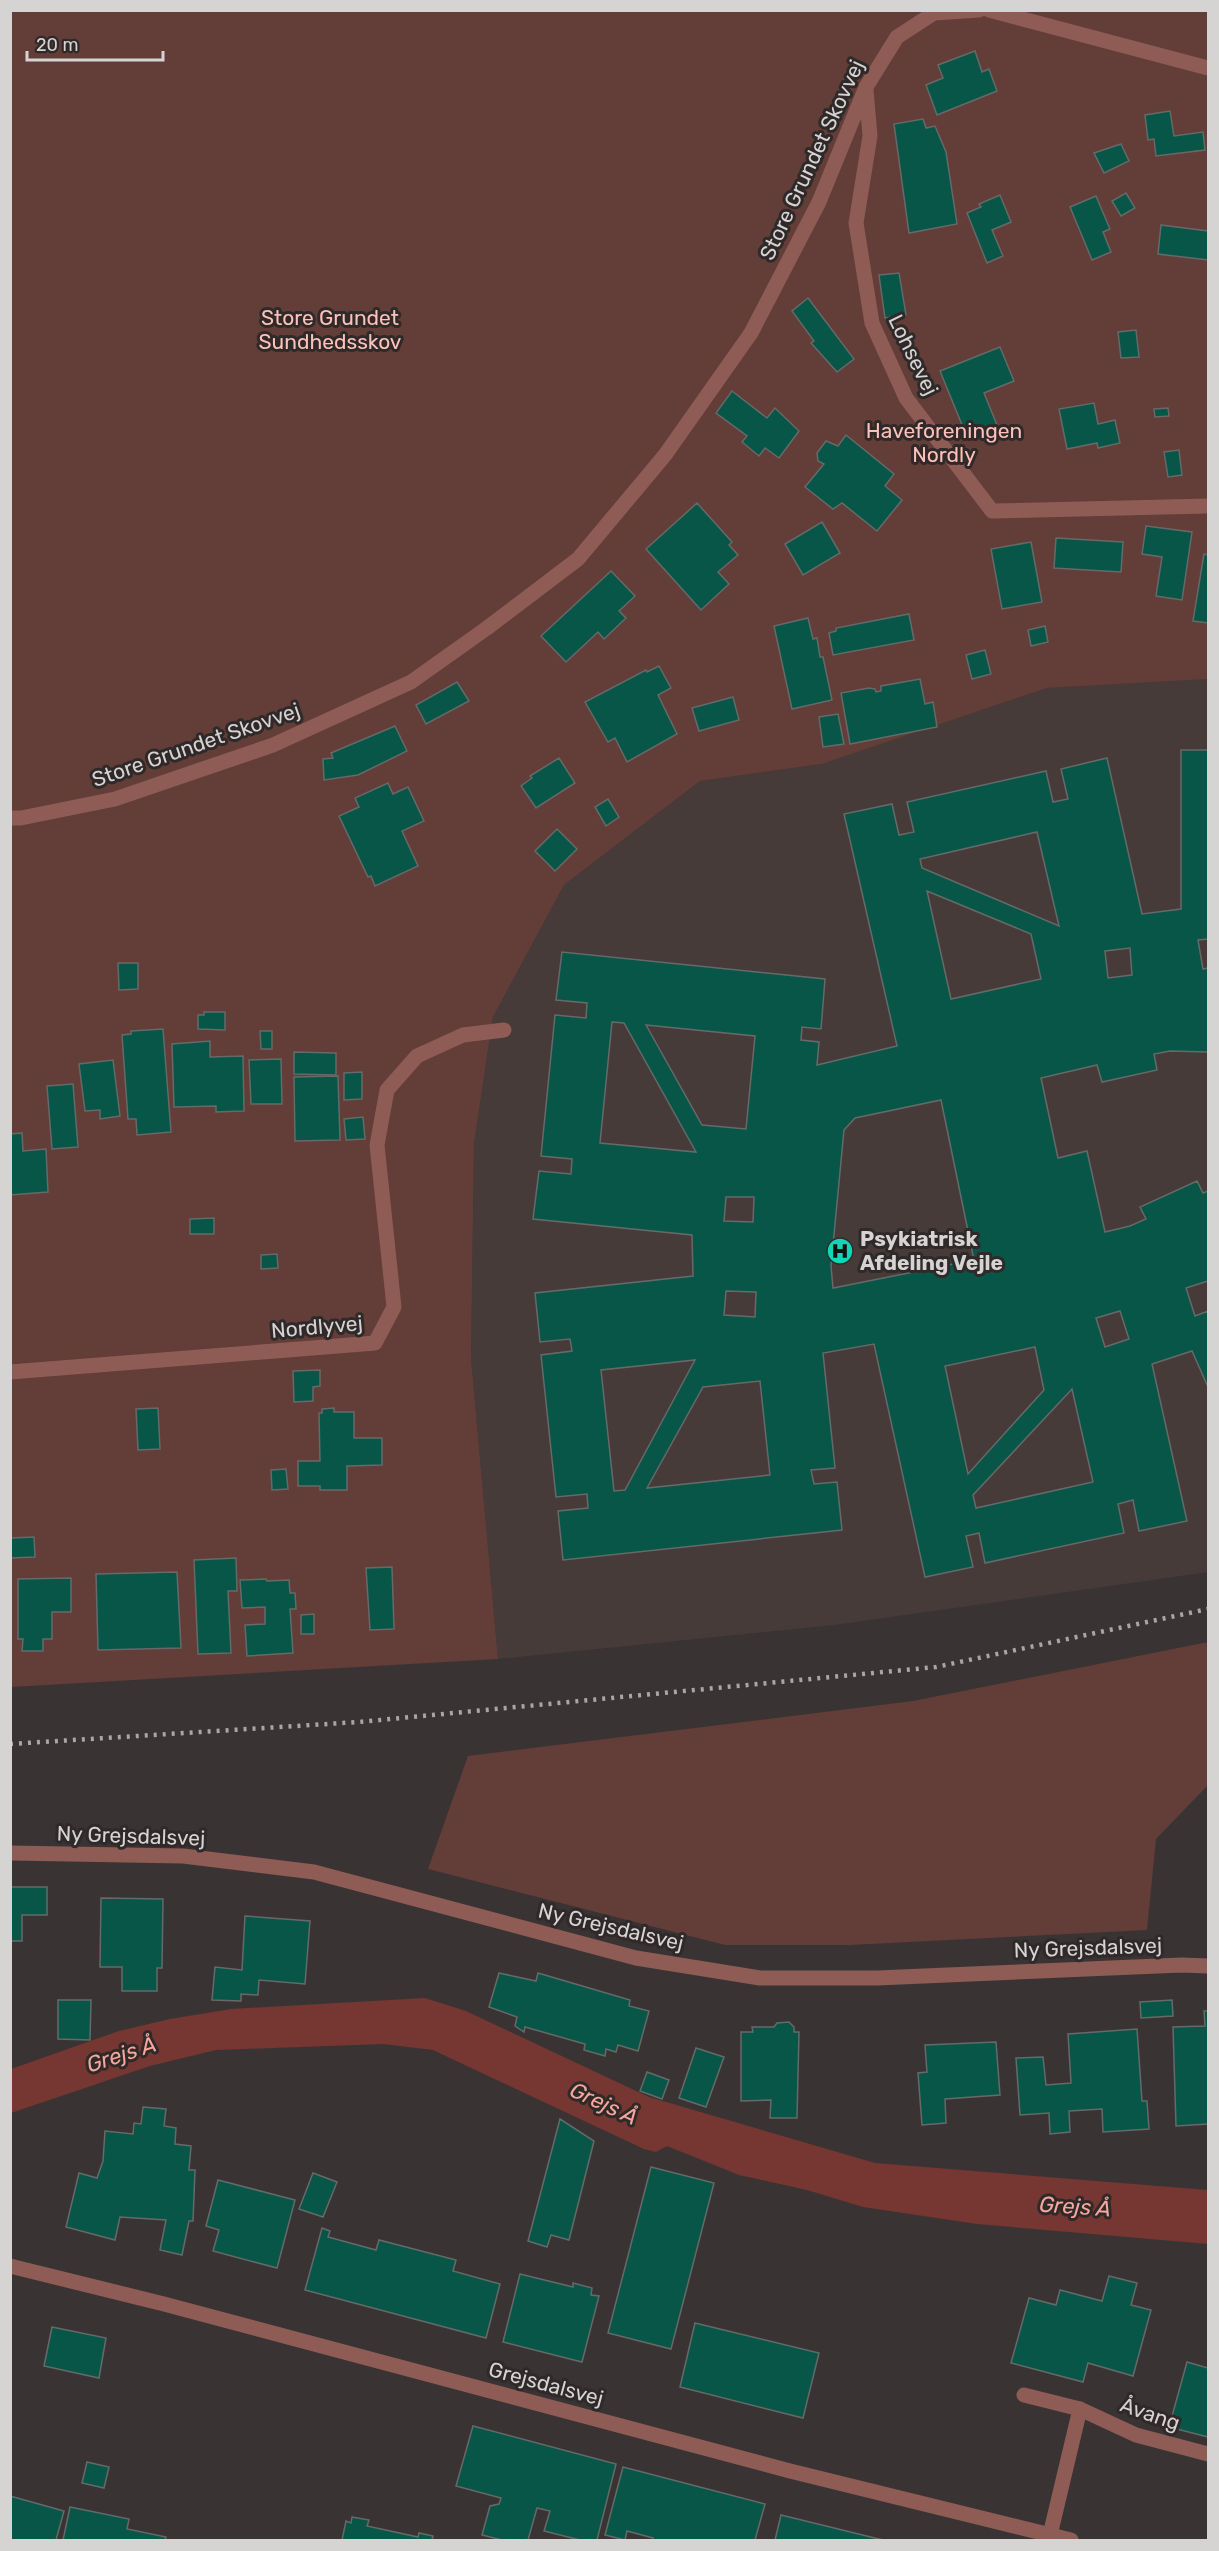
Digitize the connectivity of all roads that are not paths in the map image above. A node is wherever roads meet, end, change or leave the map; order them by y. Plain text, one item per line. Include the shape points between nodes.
1 (979, 10) edge
2 (989, 10) edge
3 (1209, 68) edge
4 (866, 87) junction
5 (1209, 506) edge
6 (10, 818) edge
7 (504, 1030) dead end
8 (10, 1372) edge
9 (10, 1853) edge
10 (1209, 1966) edge
11 (10, 2266) edge
12 (1024, 2395) dead end
13 (1080, 2409) junction
14 (1209, 2454) edge
15 (1050, 2535) junction
16 (1071, 2541) edge

1 - 4 street, Store Grundet Skovvej via 934,13 897,37
2 - 3 street
4 - 5 street, Lohsevej via 870,136 856,223 872,323 906,398 992,511
4 - 6 street, Store Grundet Skovvej via 819,202 751,333 665,455 578,559 411,682 273,745 115,799
7 - 8 street, Nordlyvej via 464,1035 417,1056 387,1090 377,1145 394,1307 375,1343
9 - 10 street, Ny Grejsdalsvej via 183,1856 314,1872 636,1958 760,1978 877,1978
11 - 15 street, Grejsdalsvej via 790,2471
12 - 13 street, Åvang
13 - 14 street, Åvang via 1136,2435
13 - 15 street
15 - 16 street, Grejsdalsvej

